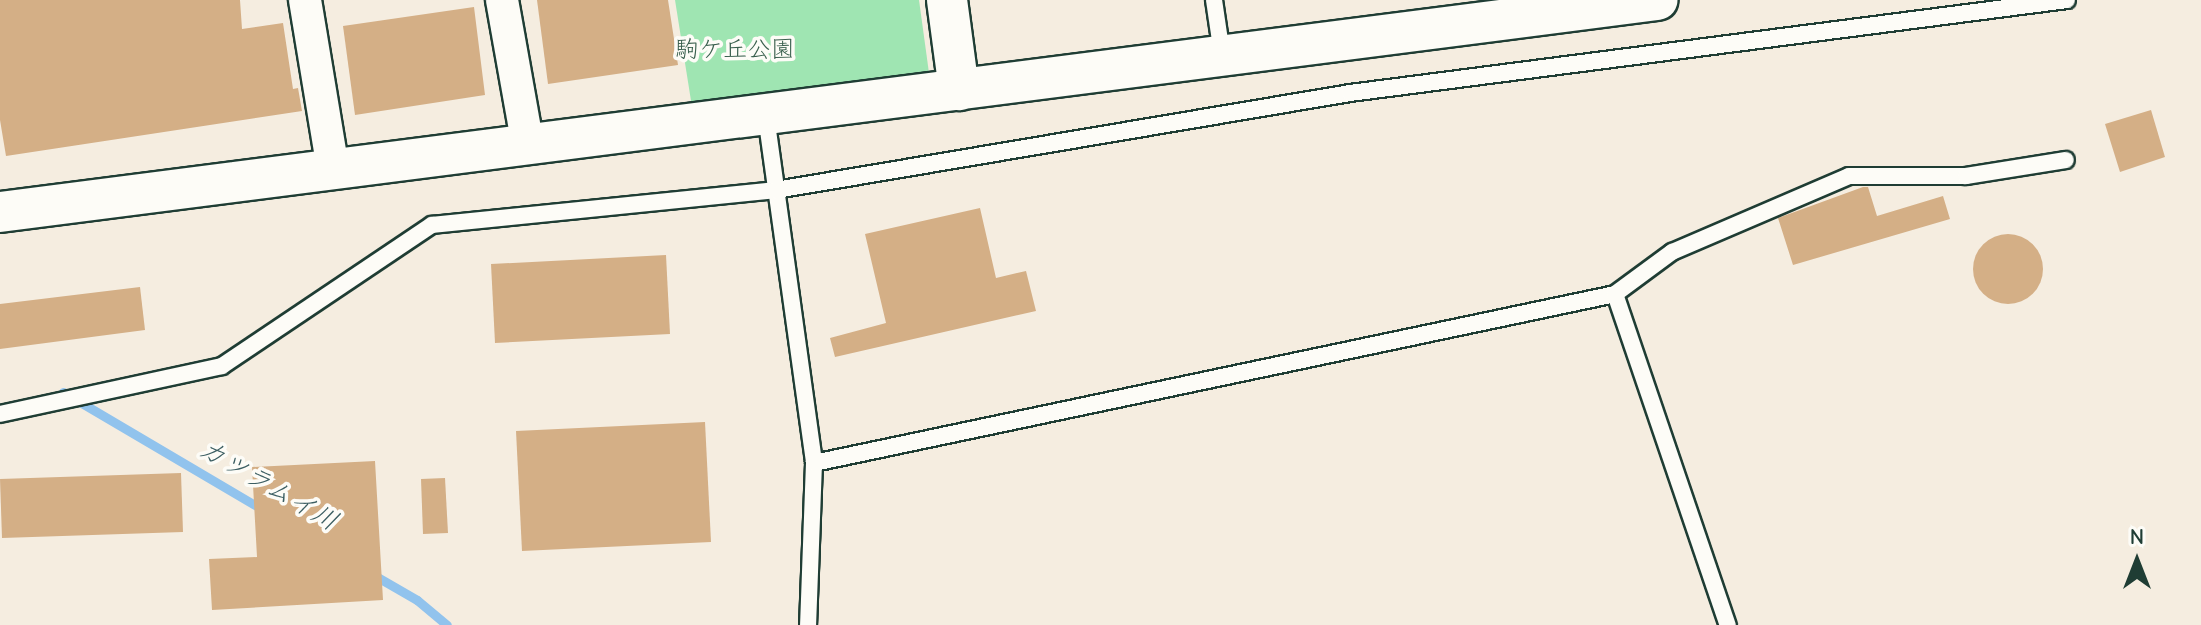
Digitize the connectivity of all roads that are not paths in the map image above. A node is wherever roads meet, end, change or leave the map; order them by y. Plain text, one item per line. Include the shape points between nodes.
1 (305, 0) edge
2 (502, 0) edge
3 (947, 0) edge
4 (1214, 0) edge
5 (1658, 0) edge
6 (2067, 0) edge
7 (1222, 56) junction
8 (959, 90) junction
9 (766, 116) junction
10 (528, 146) junction
11 (2066, 160) dead end
12 (333, 170) junction
13 (776, 190) junction
14 (0, 212) edge
15 (1615, 294) junction
16 (0, 414) edge
17 (814, 463) junction
18 (808, 625) edge
19 (1728, 625) edge

1 - 12 street
2 - 10 street
3 - 8 street
4 - 7 lane
5 - 7 street via 1467,16
6 - 13 lane via 1350,93
7 - 8 street
8 - 9 street
9 - 10 street
9 - 13 lane
10 - 12 street
11 - 15 lane via 1966,176 1849,176 1672,252
12 - 14 street
13 - 16 lane via 432,225 222,366
13 - 17 lane
15 - 17 lane
15 - 19 lane
17 - 18 lane

